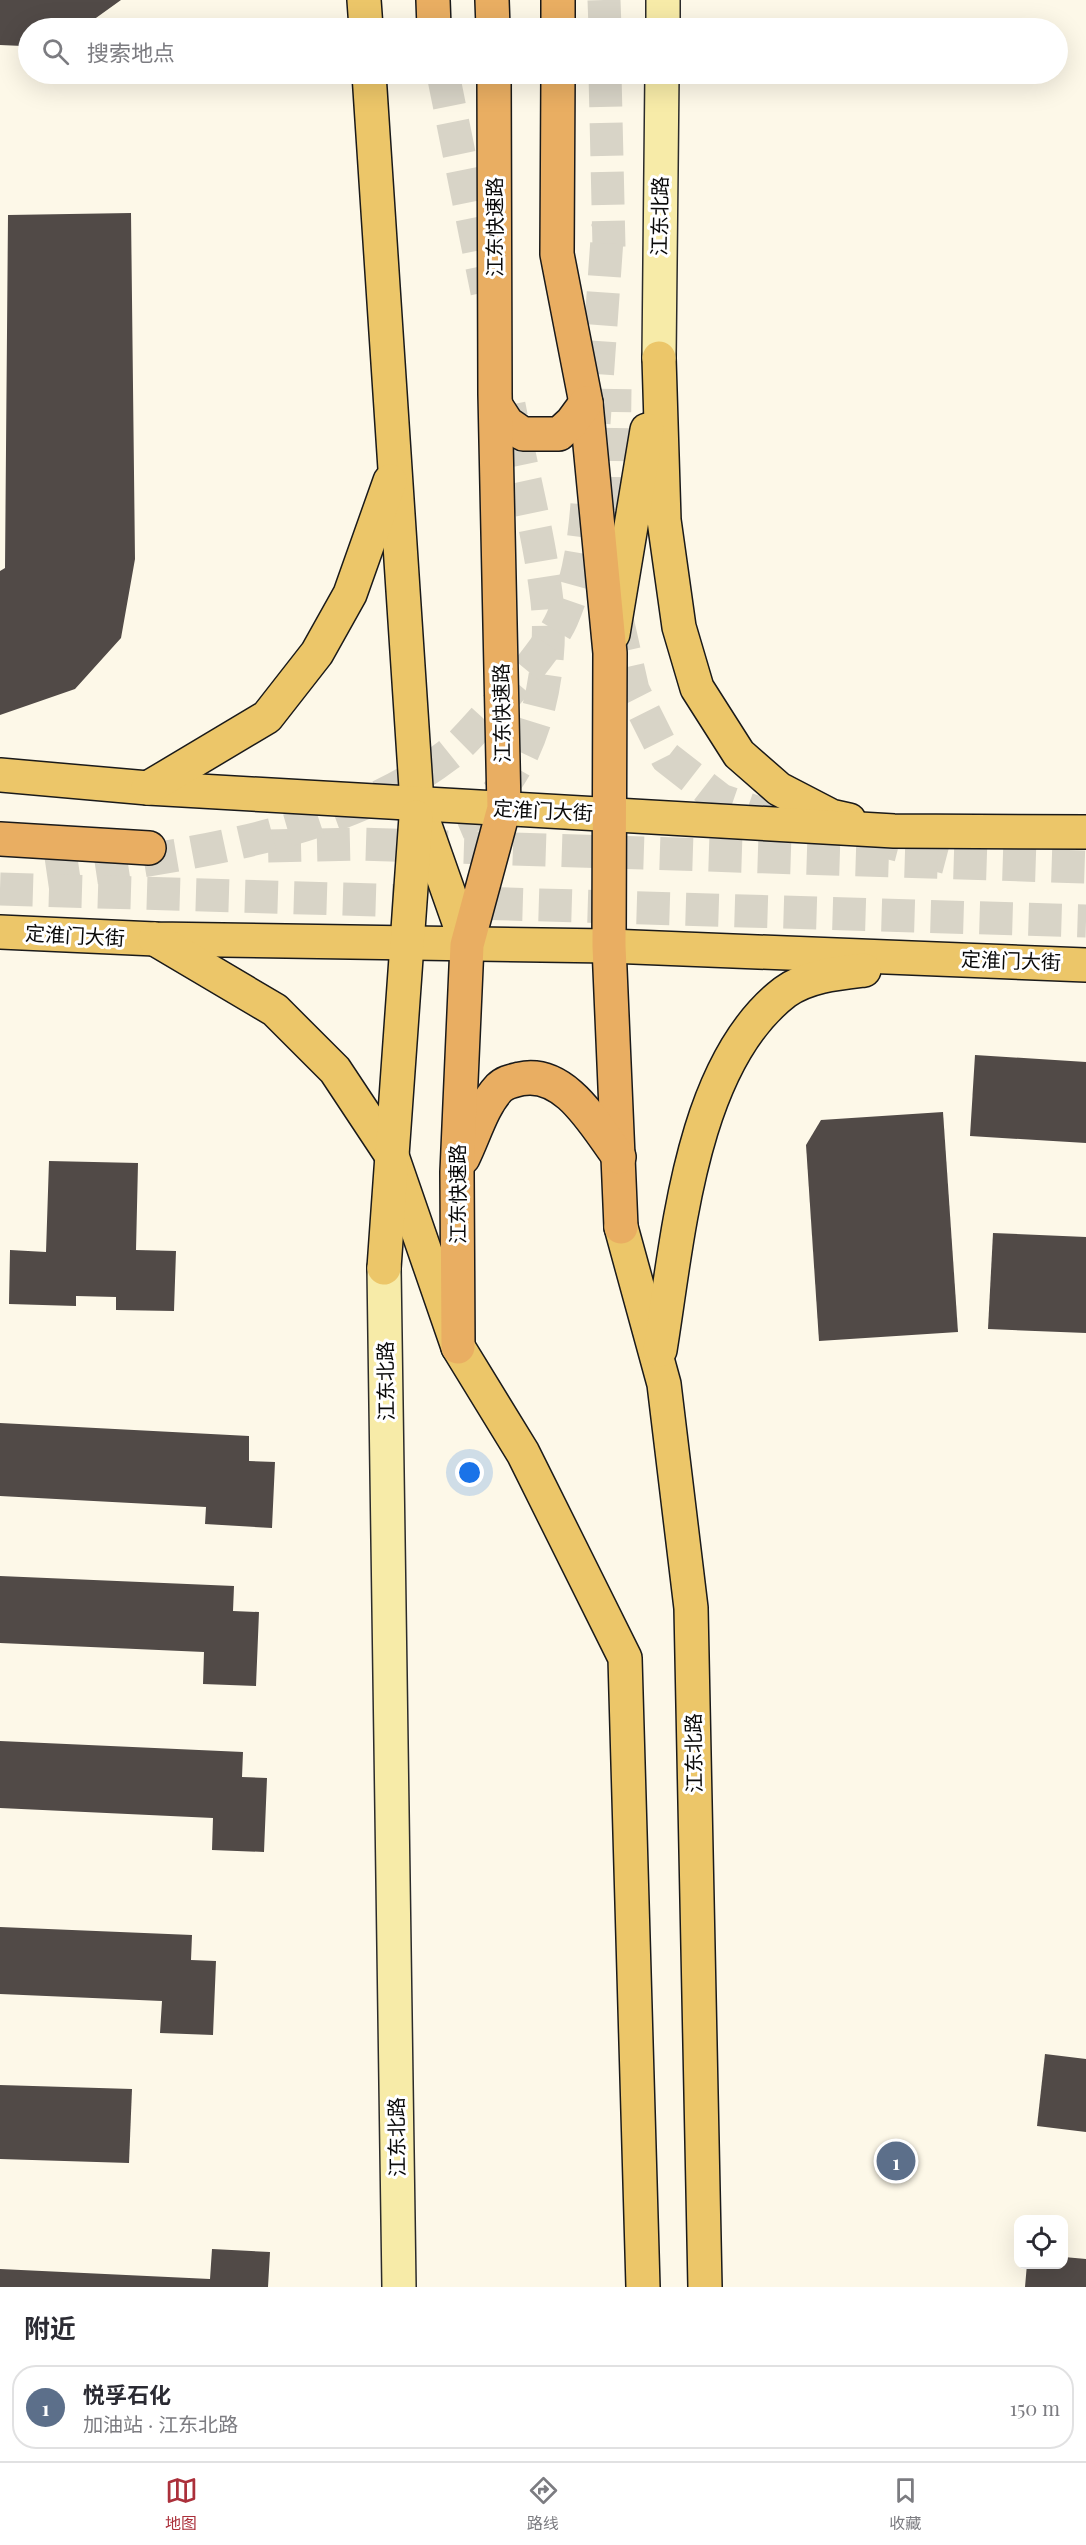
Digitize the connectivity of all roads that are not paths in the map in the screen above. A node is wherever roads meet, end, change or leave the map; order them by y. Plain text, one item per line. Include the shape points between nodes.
1 (364, 0) edge
2 (433, 0) edge
3 (492, 0) edge
4 (558, 0) edge
5 (663, 0) edge
6 (365, 18) edge
7 (434, 18) edge
8 (493, 18) edge
9 (558, 18) edge
10 (663, 18) edge
11 (370, 84) edge
12 (494, 84) edge
13 (558, 84) edge
14 (662, 84) edge
15 (659, 358) junction
16 (586, 403) junction
17 (496, 406) junction
18 (395, 468) junction
19 (610, 653) junction
20 (0, 775) edge
21 (148, 788) junction
22 (417, 804) junction
23 (504, 808) junction
24 (609, 814) junction
25 (894, 831) junction
26 (1086, 832) edge
27 (0, 839) edge
28 (149, 848) dead end
29 (0, 932) edge
30 (155, 939) junction
31 (407, 944) junction
32 (467, 945) junction
33 (609, 946) junction
34 (958, 959) junction
35 (1086, 965) edge
36 (392, 1156) junction
37 (619, 1157) junction
38 (457, 1172) junction
39 (621, 1227) joint
40 (459, 1347) junction
41 (658, 1361) junction
42 (399, 2287) edge
43 (643, 2287) edge
44 (705, 2287) edge

1 - 6 main road
2 - 7 highway
3 - 8 highway
4 - 9 highway
5 - 10 main road
11 - 18 main road
12 - 17 highway, 江东快速路
13 - 16 highway via 557,254
14 - 15 main road, 江东北路
15 - 19 main road
15 - 25 main road via 664,520 679,627 697,688 739,754 779,789 831,816
16 - 17 highway via 559,434 523,434 507,423
16 - 19 highway
17 - 23 highway, 江东快速路
18 - 21 main road via 350,594 316,653 267,717
18 - 22 main road
19 - 24 highway
20 - 21 main road, 定淮门大街
21 - 22 main road, 定淮门大街
22 - 23 main road, 定淮门大街
22 - 31 main road
22 - 32 main road
23 - 24 main road, 定淮门大街
23 - 32 highway, 江东快速路
24 - 25 main road, 定淮门大街
24 - 33 highway
25 - 26 main road, 定淮门大街
27 - 28 highway
29 - 30 main road, 定淮门大街
30 - 31 main road, 定淮门大街
30 - 36 main road via 275,1010 335,1070
31 - 32 main road, 定淮门大街
31 - 36 main road
32 - 33 main road, 定淮门大街
32 - 38 highway, 江东快速路
33 - 34 main road, 定淮门大街
33 - 37 highway
34 - 35 main road, 定淮门大街
34 - 41 main road via 826,975 786,991 748,1029 719,1082 701,1128
36 - 40 main road
36 - 42 main road, 江东北路 via 384,1268
37 - 38 highway via 575,1099 560,1087 526,1078 507,1082 498,1090
37 - 39 highway
38 - 40 highway, 江东快速路
39 - 41 main road, 江东北路
40 - 43 main road via 523,1453 625,1658
41 - 44 main road, 江东北路 via 691,1608

